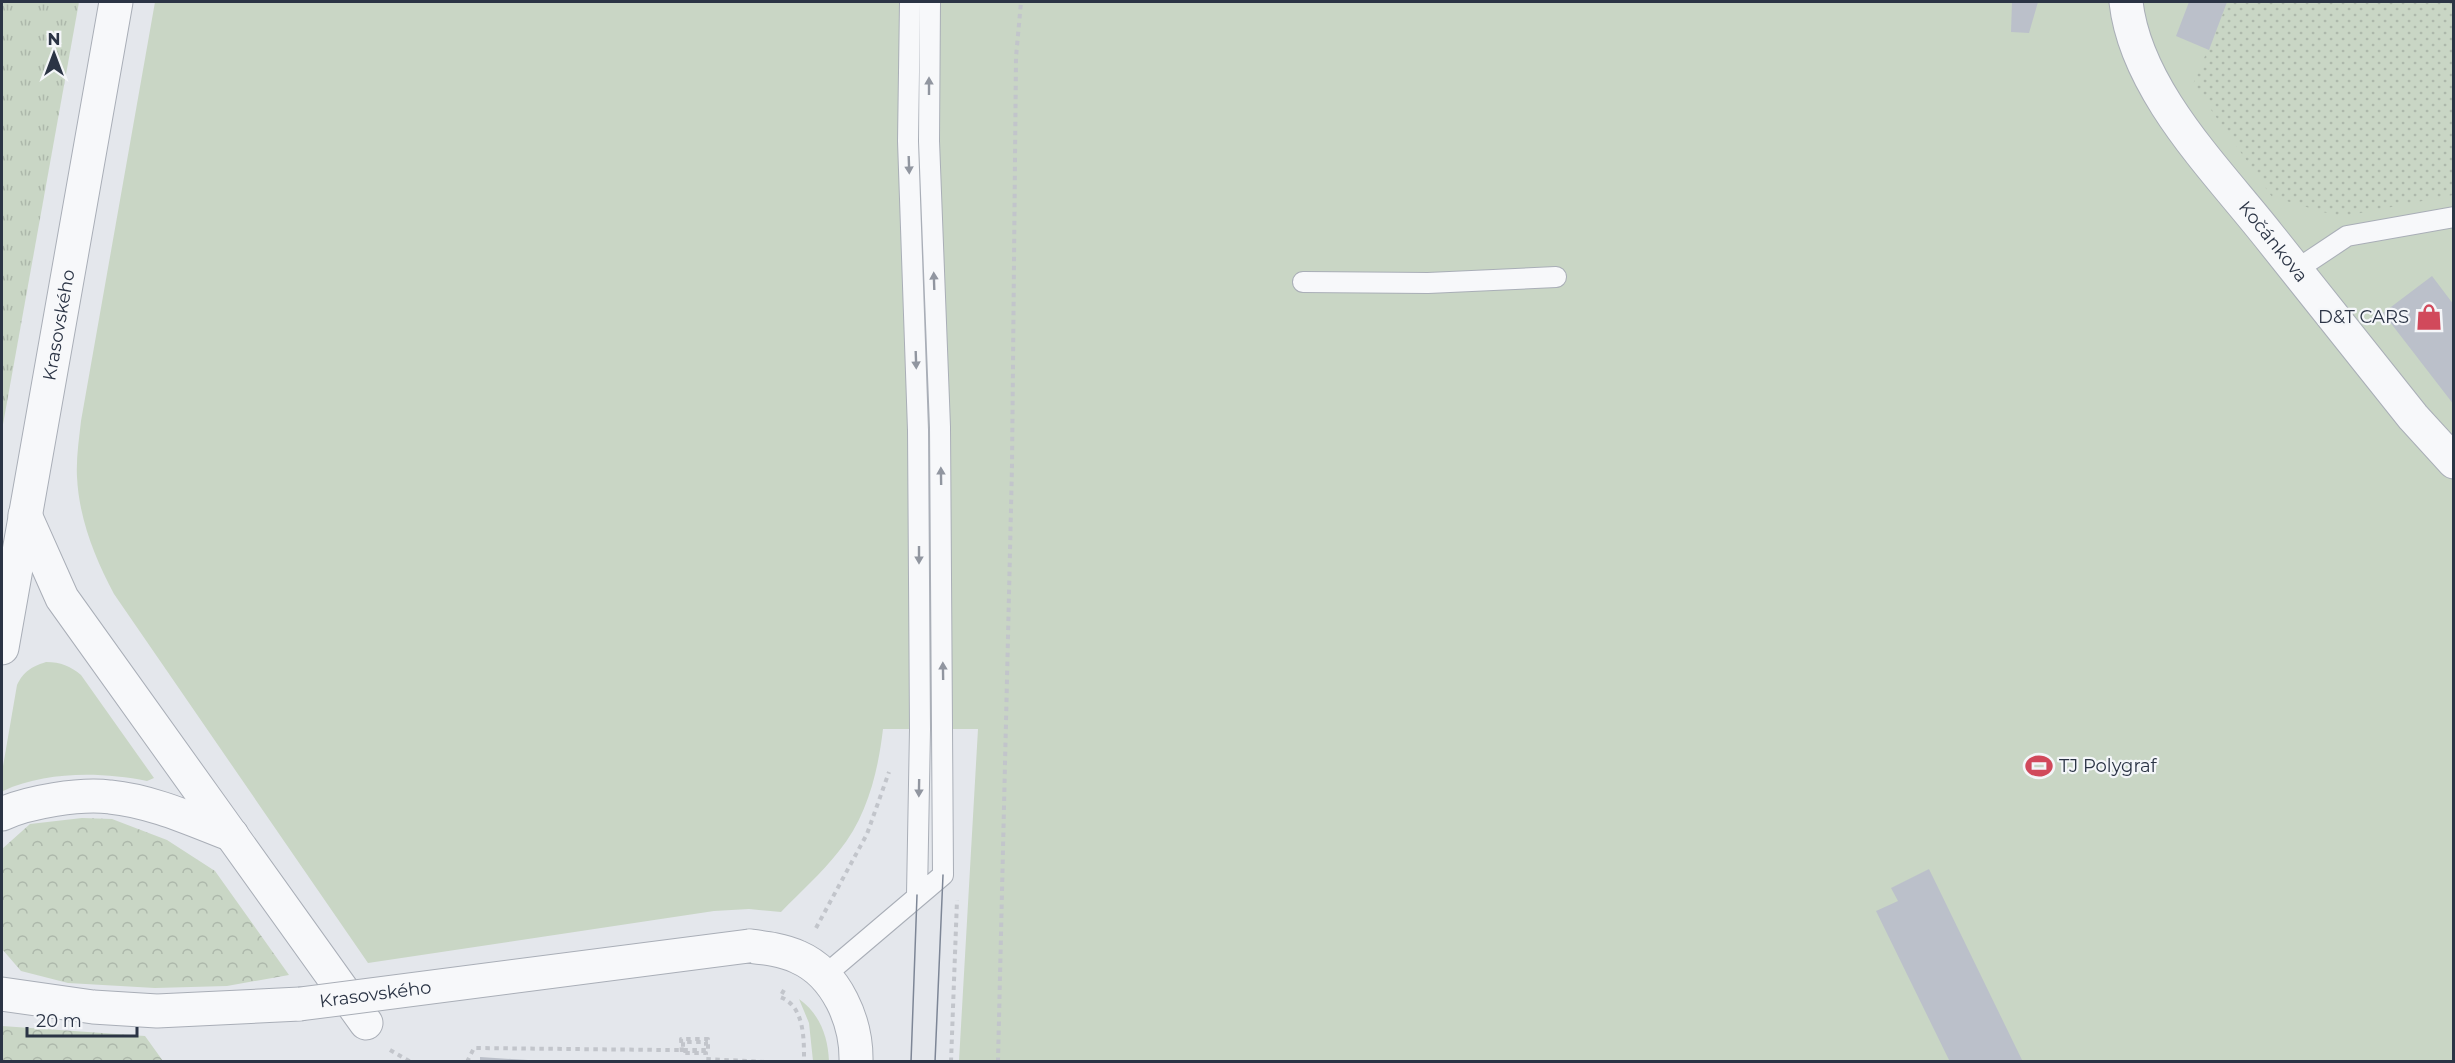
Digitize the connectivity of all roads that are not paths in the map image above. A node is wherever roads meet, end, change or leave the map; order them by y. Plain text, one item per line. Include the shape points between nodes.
1 (116, 2) edge
2 (910, 2) edge
3 (930, 2) edge
4 (2126, 2) edge
5 (2454, 217) edge
6 (2295, 270) junction
7 (1556, 277) dead end
8 (1303, 282) dead end
9 (2454, 462) edge
10 (25, 515) junction
11 (2, 648) edge
12 (2, 814) edge
13 (232, 835) junction
14 (917, 896) junction
15 (812, 967) junction
16 (2, 994) edge
17 (366, 1023) dead end
18 (856, 1062) edge

1 - 10 street, Krasovského
2 -> 14 lane via 908,141 918,430
14 -> 3 lane via 943,875 940,427 929,141
4 - 6 street, Kočánkova via 2128,24 2141,62 2178,123
5 - 6 lane via 2347,236
6 - 9 street, Kočánkova
7 - 8 lane via 1428,283
10 - 11 street, Krasovského
10 - 13 street via 62,598
12 - 13 street via 59,799 109,796 166,810
13 - 17 street
14 - 15 lane
15 - 16 street, Krasovského, bridge via 770,948 749,946 300,1004 157,1011
15 - 18 street via 840,997 848,1013

